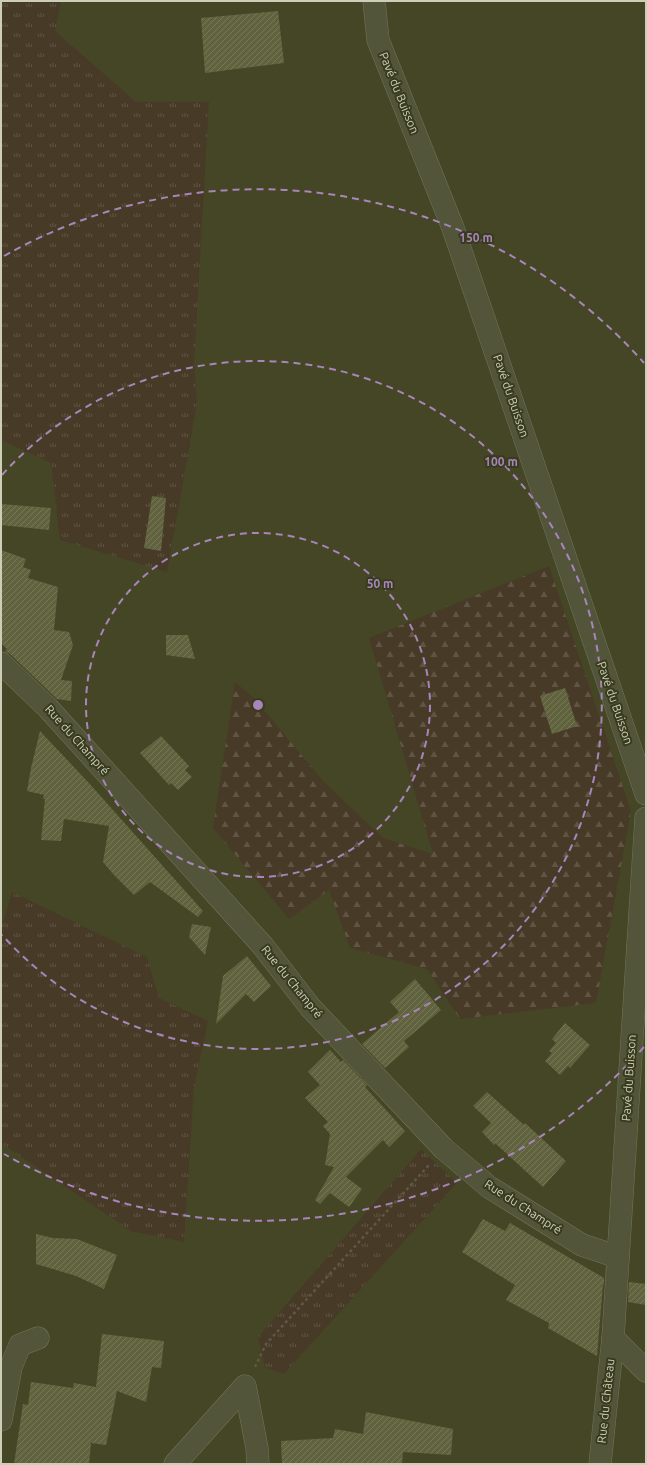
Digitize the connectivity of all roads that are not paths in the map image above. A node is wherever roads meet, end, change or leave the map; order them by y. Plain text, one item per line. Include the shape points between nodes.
1 (374, 1) edge
2 (1, 663) edge
3 (646, 794) edge
4 (646, 818) edge
5 (618, 1257) junction
6 (38, 1338) dead end
7 (613, 1338) junction
8 (646, 1371) edge
9 (1, 1420) edge
10 (175, 1464) edge
11 (258, 1464) edge
12 (600, 1464) edge

1 - 3 street, Pavé du Buisson via 378,40 453,228
2 - 5 street, Rue du Champré via 48,708 263,946 310,1006 444,1149 495,1191 582,1245
4 - 5 street, Pavé du Buisson
5 - 7 street, Pavé du Buisson
6 - 9 street via 20,1345 11,1367
7 - 8 street
7 - 12 street, Rue du Château
10 - 11 street via 245,1386

